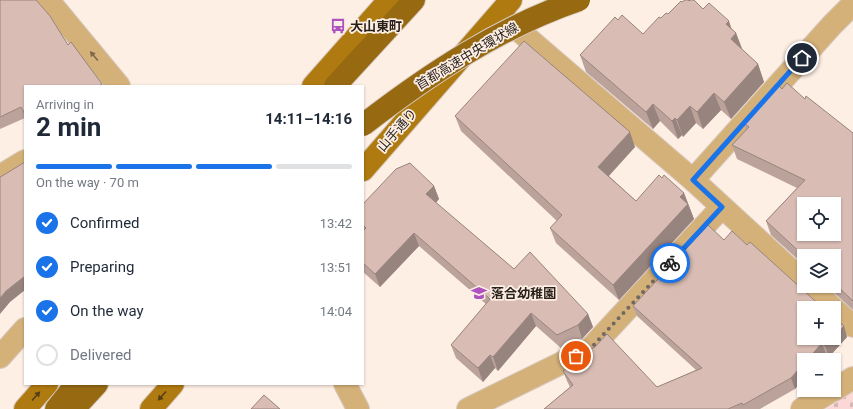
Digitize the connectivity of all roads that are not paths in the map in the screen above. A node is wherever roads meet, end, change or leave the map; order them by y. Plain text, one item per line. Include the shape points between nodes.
1 (48, 0) edge
2 (389, 0) edge
3 (407, 0) edge
4 (414, 0) edge
5 (559, 0) edge
6 (579, 0) edge
7 (853, 4) edge
8 (505, 7) edge
9 (118, 85) edge
10 (314, 85) edge
11 (329, 85) edge
12 (336, 85) edge
13 (364, 114) edge
14 (364, 124) edge
15 (24, 162) edge
16 (364, 169) edge
17 (0, 176) edge
18 (693, 180) junction
19 (722, 207) junction
20 (797, 276) edge
21 (816, 293) edge
22 (825, 301) edge
23 (841, 316) edge
24 (853, 326) edge
25 (24, 330) edge
26 (0, 357) edge
27 (853, 378) edge
28 (46, 385) edge
29 (75, 385) edge
30 (90, 385) edge
31 (96, 385) edge
32 (112, 385) edge
33 (172, 385) edge
34 (345, 385) edge
35 (841, 386) edge
36 (822, 397) edge
37 (25, 409) edge
38 (56, 409) edge
39 (72, 409) edge
40 (90, 409) edge
41 (151, 409) edge
42 (358, 409) edge
43 (468, 409) edge
44 (802, 409) edge

9 -> 1 street
2 - 10 main road
3 - 11 highway
4 - 12 highway
5 - 13 highway, 首都高速中央環状線 via 510,20 468,44 422,72
6 - 14 highway, 首都高速中央環状線, bridge via 532,18 472,50 432,74
7 - 18 street
8 - 16 main road, 山手通り
8 - 18 street
15 - 17 street
18 - 19 street
19 - 20 street
19 - 43 street via 590,349
21 - 22 street
23 - 24 street
25 - 26 street
27 - 35 street
37 -> 28 main road
29 - 38 highway
30 - 39 highway
31 - 39 highway
32 - 40 highway
33 -> 41 main road
34 - 42 street
36 - 44 street

